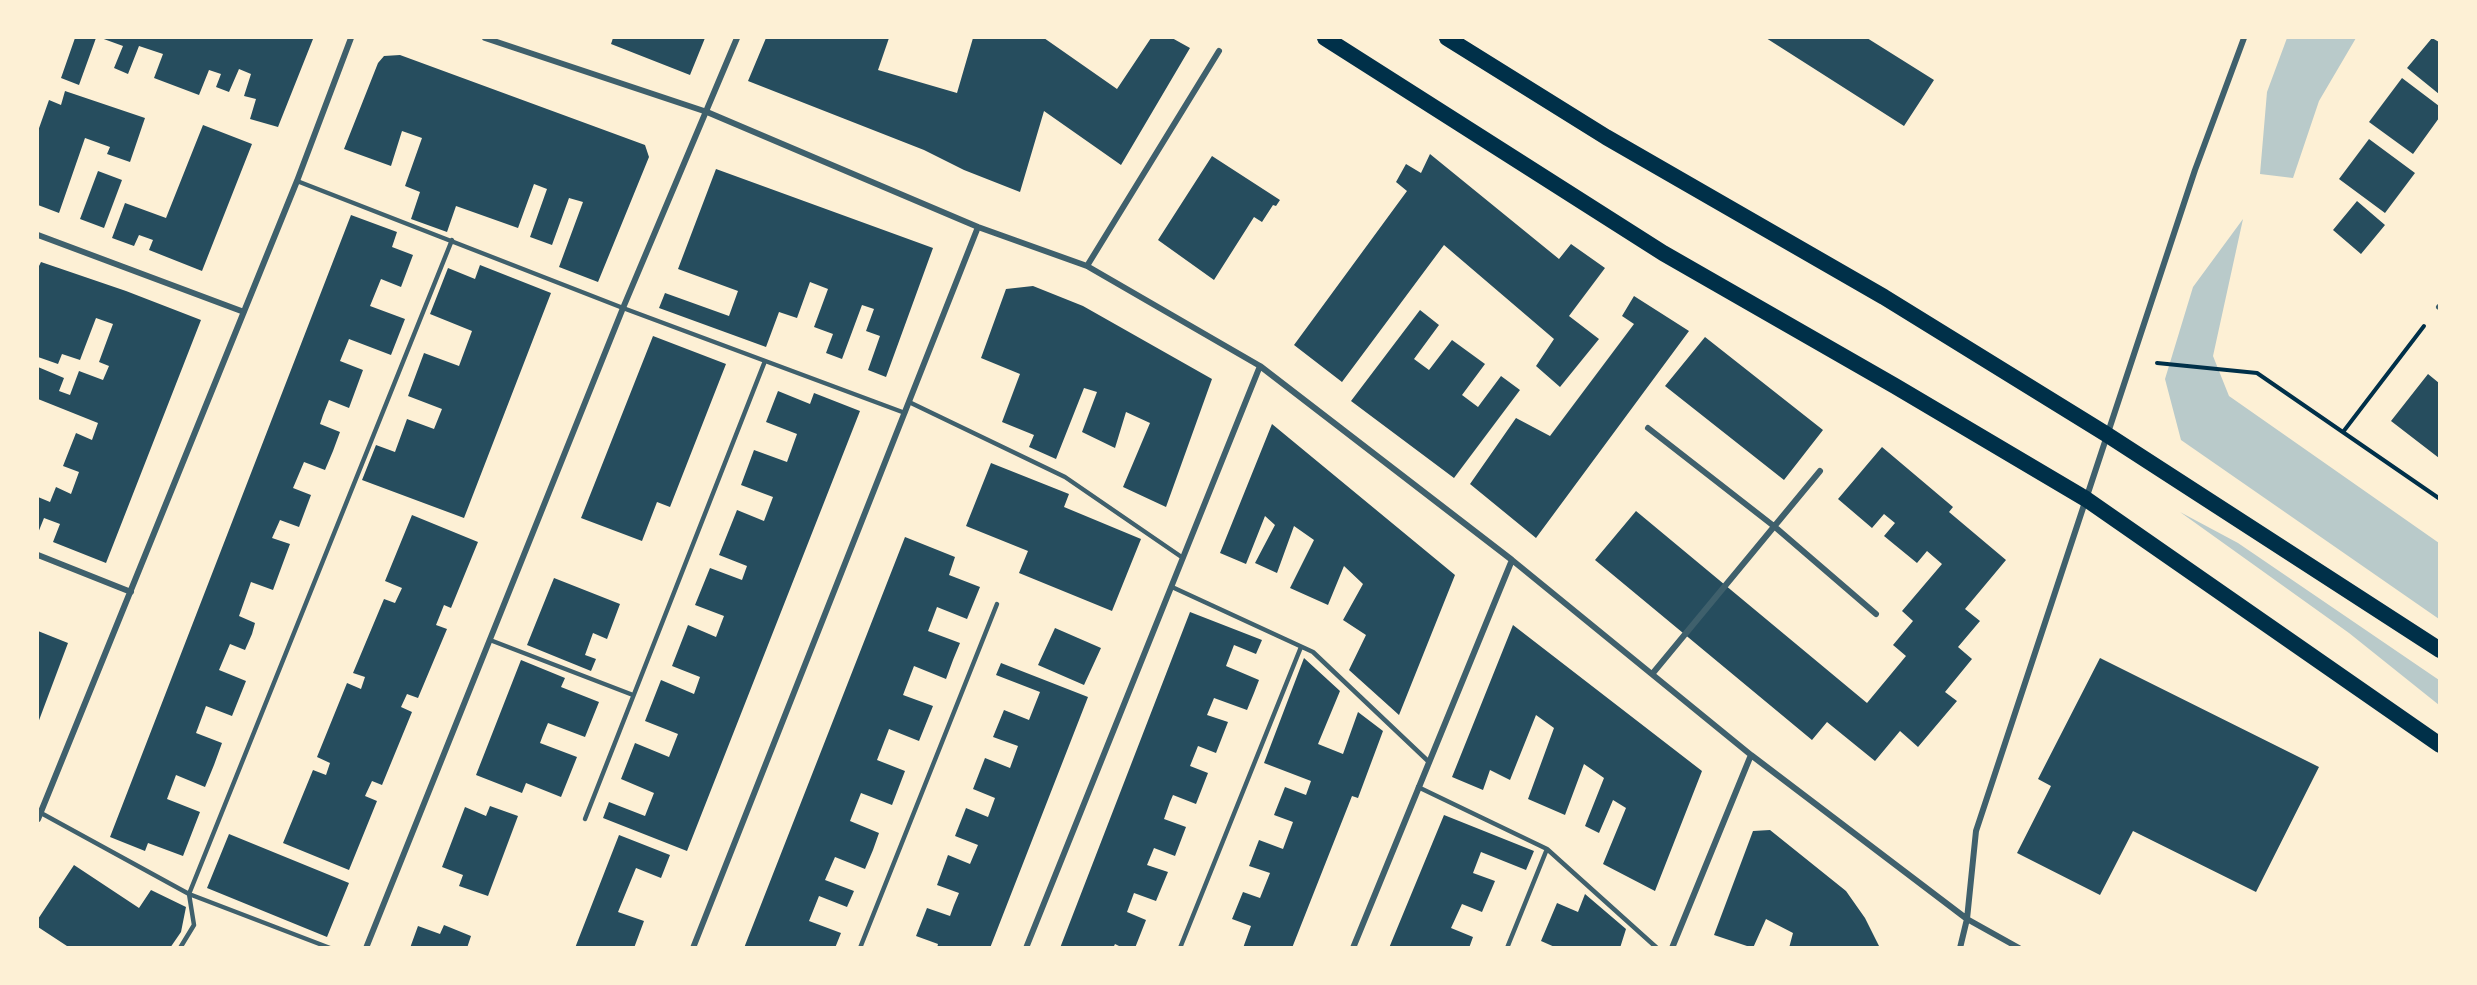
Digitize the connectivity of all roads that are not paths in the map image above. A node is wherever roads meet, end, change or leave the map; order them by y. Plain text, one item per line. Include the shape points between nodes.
1 (351, 38) edge
2 (485, 38) edge
3 (737, 38) edge
4 (1325, 38) edge
5 (1448, 38) edge
6 (2244, 38) edge
7 (1219, 51) dead end
8 (707, 112) junction
9 (297, 181) junction
10 (978, 227) junction
11 (38, 235) edge
12 (452, 240) junction
13 (1087, 266) junction
14 (623, 308) junction
15 (244, 312) junction
16 (765, 361) junction
17 (1260, 366) junction
18 (909, 402) junction
19 (904, 413) junction
20 (1648, 428) dead end
21 (2106, 434) junction
22 (1820, 471) dead end
23 (2086, 499) junction
24 (1775, 527) junction
25 (38, 555) edge
26 (1183, 558) junction
27 (1512, 560) junction
28 (1172, 587) junction
29 (131, 592) junction
30 (997, 604) dead end
31 (1876, 614) dead end
32 (490, 640) junction
33 (1301, 647) junction
34 (2439, 650) edge
35 (1653, 673) junction
36 (633, 695) junction
37 (2439, 745) edge
38 (1751, 755) junction
39 (1429, 762) junction
40 (1418, 787) junction
41 (39, 816) edge
42 (585, 819) dead end
43 (1547, 849) junction
44 (189, 894) junction
45 (1967, 919) junction
46 (180, 948) edge
47 (330, 948) edge
48 (366, 948) edge
49 (693, 948) edge
50 (860, 948) edge
51 (1026, 948) edge
52 (1180, 948) edge
53 (1353, 948) edge
54 (1507, 948) edge
55 (1657, 948) edge
56 (1672, 948) edge
57 (1960, 948) edge
58 (2019, 948) edge

1 - 9 street
2 - 8 street
3 - 8 street
4 - 23 highway via 1663,253
5 - 21 highway via 1606,137 1884,297
6 - 21 street
7 - 13 street
8 - 10 street
8 - 14 street
9 - 12 lane
9 - 15 street
10 - 13 street
10 - 18 street
11 - 15 street
12 - 14 lane
12 - 44 lane
13 - 17 street
14 - 16 lane
14 - 32 street
15 - 29 street
16 - 19 lane
16 - 36 lane
17 - 26 street
17 - 27 street
18 - 19 street
18 - 26 lane via 1065,477
19 - 49 street
20 - 24 street
21 - 23 street
21 - 34 highway
22 - 24 street
23 - 37 highway
23 - 45 street via 1976,831
24 - 31 street
24 - 35 street
25 - 29 street
26 - 28 street
27 - 35 street
27 - 39 street
28 - 33 lane
28 - 51 street
29 - 41 street
30 - 50 lane
32 - 36 lane
32 - 48 street
33 - 39 lane via 1313,652
33 - 52 lane
35 - 38 street
36 - 42 lane
38 - 45 street
38 - 56 street
39 - 40 street
40 - 43 lane
40 - 53 street
41 - 44 lane
43 - 54 lane
43 - 55 lane
44 - 46 lane via 194,925
44 - 47 lane
45 - 57 street
45 - 58 street

